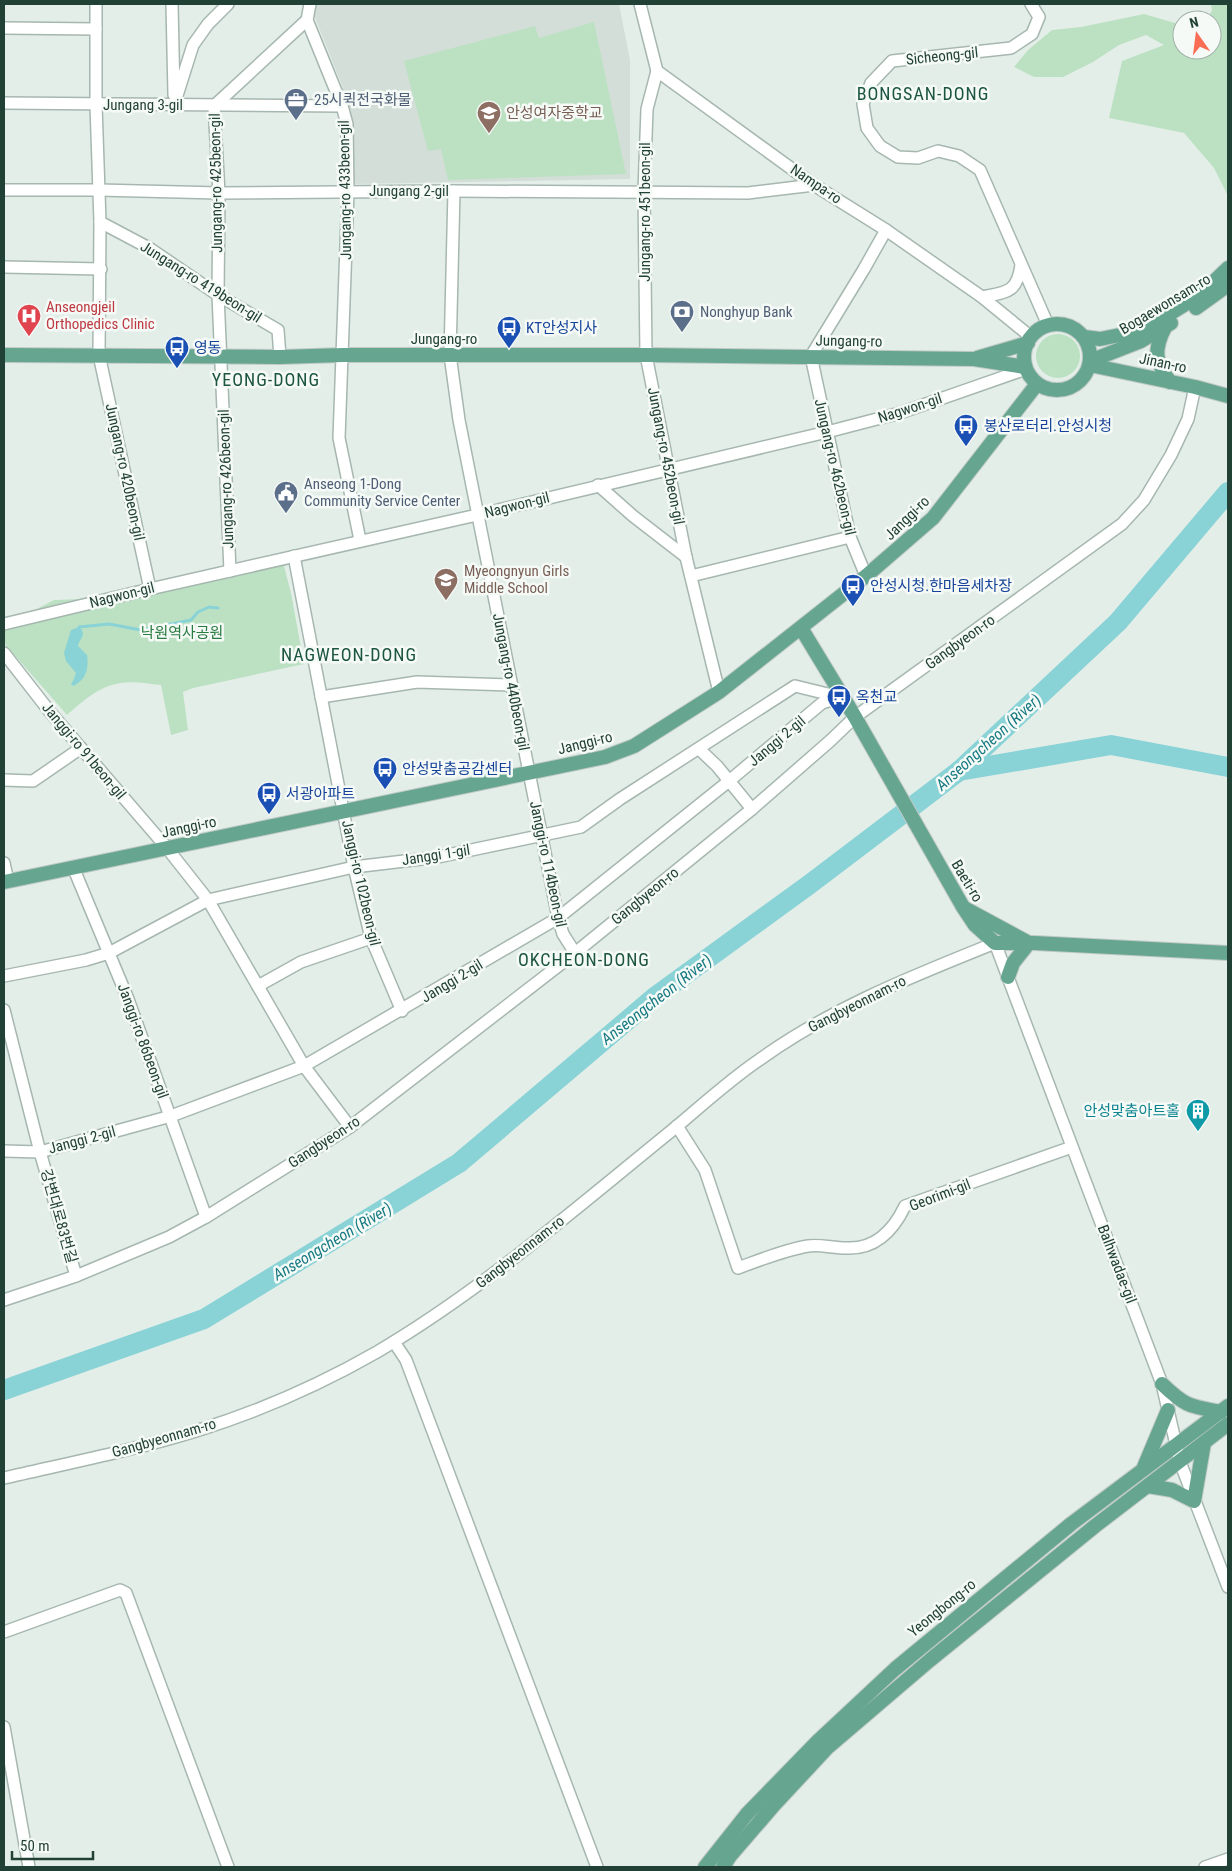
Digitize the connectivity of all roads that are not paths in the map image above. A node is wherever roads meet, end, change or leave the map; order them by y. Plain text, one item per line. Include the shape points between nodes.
1 (96, 4) edge
2 (172, 4) edge
3 (181, 4) edge
4 (228, 4) edge
5 (310, 4) edge
6 (640, 4) edge
7 (1031, 4) edge
8 (307, 20) junction
9 (4, 28) edge
10 (172, 28) junction
11 (96, 29) junction
12 (657, 71) junction
13 (4, 103) edge
14 (96, 105) junction
15 (174, 105) junction
16 (214, 106) junction
17 (342, 106) junction
18 (814, 185) junction
19 (4, 190) edge
20 (99, 190) junction
21 (348, 191) junction
22 (454, 191) junction
23 (644, 192) junction
24 (219, 193) junction
25 (100, 222) junction
26 (886, 230) junction
27 (1021, 263) junction
28 (4, 267) edge
29 (1228, 268) edge
30 (101, 269) junction
31 (1228, 285) edge
32 (218, 295) junction
33 (982, 296) junction
34 (1048, 325) junction
35 (1165, 327) junction
36 (1084, 337) junction
37 (1029, 340) junction
38 (343, 354) junction
39 (646, 354) junction
40 (4, 355) edge
41 (99, 355) junction
42 (221, 356) junction
43 (450, 356) junction
44 (811, 356) junction
45 (280, 357) junction
46 (974, 359) junction
47 (1090, 363) junction
48 (1025, 368) junction
49 (1170, 382) junction
50 (1037, 384) junction
51 (1195, 387) junction
52 (1228, 396) edge
53 (827, 432) junction
54 (668, 470) junction
55 (598, 485) junction
56 (477, 515) junction
57 (850, 537) junction
58 (360, 540) junction
59 (294, 556) junction
60 (686, 557) junction
61 (230, 571) junction
62 (691, 576) junction
63 (866, 576) junction
64 (150, 588) junction
65 (4, 624) edge
66 (801, 628) junction
67 (4, 653) edge
68 (512, 685) junction
69 (719, 692) junction
70 (321, 697) junction
71 (841, 697) junction
72 (857, 721) junction
73 (81, 748) junction
74 (698, 749) junction
75 (530, 772) junction
76 (4, 780) edge
77 (729, 781) junction
78 (752, 809) junction
79 (344, 811) junction
80 (540, 835) junction
81 (167, 848) junction
82 (4, 863) edge
83 (73, 867) junction
84 (354, 867) junction
85 (6, 882) edge
86 (208, 900) junction
87 (558, 918) junction
88 (980, 922) junction
89 (371, 938) junction
90 (995, 943) junction
91 (1030, 943) junction
92 (109, 953) junction
93 (575, 953) junction
94 (1228, 953) edge
95 (4, 976) edge
96 (1008, 977) junction
97 (258, 986) junction
98 (4, 1010) edge
99 (402, 1011) junction
100 (304, 1066) junction
101 (171, 1116) junction
102 (677, 1126) junction
103 (350, 1127) junction
104 (1072, 1147) junction
105 (4, 1151) edge
106 (40, 1152) junction
107 (206, 1217) junction
108 (76, 1276) junction
109 (4, 1300) edge
110 (394, 1342) junction
111 (1162, 1384) junction
112 (1168, 1410) junction
113 (1226, 1414) edge
114 (1204, 1443) junction
115 (1177, 1444) junction
116 (1180, 1462) junction
117 (1144, 1469) junction
118 (4, 1478) edge
119 (1148, 1486) junction
120 (1194, 1501) junction
121 (1228, 1588) edge
122 (4, 1632) edge
123 (4, 1727) edge
124 (1228, 1859) edge
125 (29, 1867) edge
126 (228, 1867) edge
127 (597, 1867) edge
128 (705, 1867) edge
129 (723, 1867) edge
130 (1205, 1867) edge

1 - 11 street
2 - 10 street
3 - 10 street
4 - 15 street via 193,45
5 - 8 street
6 - 12 street
7 - 27 street, Sicheong-gil via 1039,18 1032,34 1011,48 892,61 871,83 863,104 867,128 880,146 898,157 918,158 938,151 959,156 980,170
8 - 16 street, Jungang-ro 425beon-gil
8 - 17 street, Jungang-ro 433beon-gil
9 - 11 street
10 - 15 street
11 - 14 street
12 - 18 street, Nampa-ro
12 - 23 street, Jungang-ro 451beon-gil via 647,109
13 - 14 street, Jungang 3-gil
14 - 15 street, Jungang 3-gil
14 - 20 street
15 - 16 street, Jungang 3-gil
16 - 17 street, Jungang 3-gil
16 - 24 street, Jungang-ro 425beon-gil
17 - 21 street, Jungang-ro 433beon-gil via 346,124
18 - 23 street, Jungang 2-gil via 748,193
18 - 26 street, Nampa-ro
19 - 20 street, Jungang 2-gil
20 - 24 street, Jungang 2-gil
20 - 25 street
21 - 22 street, Jungang 2-gil
21 - 24 street, Jungang 2-gil
21 - 38 street, Jungang-ro 433beon-gil
22 - 23 street, Jungang 2-gil
22 - 43 street, Jungang-ro 440beon-gil
23 - 39 street, Jungang-ro 451beon-gil
24 - 32 street, Jungang-ro 425beon-gil
25 - 30 street
25 - 32 street, Jungang-ro 419beon-gil via 150,248
26 - 33 street, Nampa-ro
26 - 44 street
27 - 33 street via 1016,285 1009,290
27 - 34 street, Sicheong-gil
28 - 30 street
29 - 36 main road, Bogaewonsam-ro via 1200,295 1158,321 1125,334 1100,339
30 - 41 street
31 - 35 main road, Bogaewonsam-ro
32 - 42 street, Jungang-ro 425beon-gil
32 - 45 street, Jungang-ro 419beon-gil via 278,330
33 - 37 street, Nampa-ro
34 - 36 main road via 1071,326
34 - 37 main road
35 - 47 main road, Bogaewonsam-ro via 1142,341
35 - 49 main road via 1156,352 1159,366
36 - 47 main road via 1091,353
37 - 46 main road, Jungang-ro
37 - 48 main road via 1024,356
38 - 43 main road, Jungang-ro
38 - 45 main road, Jungang-ro
38 - 58 street, Jungang-ro 433beon-gil via 340,438
39 - 43 main road, Jungang-ro
39 - 44 main road, Jungang-ro
39 - 54 street, Jungang-ro 452beon-gil
40 - 41 main road, Jungang-ro
41 - 42 main road, Jungang-ro
41 - 64 street, Jungang-ro 420beon-gil
42 - 45 main road, Jungang-ro
42 - 61 street, Jungang-ro 426beon-gil
43 - 56 street, Jungang-ro 440beon-gil
44 - 46 main road, Jungang-ro
44 - 53 street, Jungang-ro 462beon-gil
46 - 48 main road, Jungang-ro
47 - 49 main road, Jinan-ro
47 - 50 main road via 1086,375 1068,389 1057,391
48 - 50 main road
48 - 53 street, Nagwon-gil via 900,413
49 - 51 main road, Jinan-ro
50 - 63 main road, Janggi-ro via 933,518
51 - 52 main road, Jinan-ro
51 - 72 street, Gangbyeon-ro via 1188,419 1171,455 1144,500 1122,524
53 - 54 street, Nagwon-gil
53 - 57 street, Jungang-ro 462beon-gil
54 - 55 street, Nagwon-gil
54 - 60 street, Jungang-ro 452beon-gil
55 - 56 street, Nagwon-gil
55 - 60 street, Jungang-ro 452beon-gil
56 - 58 street, Nagwon-gil
56 - 68 street, Jungang-ro 440beon-gil
57 - 62 street
57 - 63 street, Jungang-ro 462beon-gil
58 - 59 street, Nagwon-gil
59 - 61 street, Nagwon-gil
59 - 70 street, Janggi-ro 102beon-gil
60 - 62 street, Jungang-ro 452beon-gil
61 - 64 street, Nagwon-gil
62 - 69 street, Jungang-ro 452beon-gil
63 - 66 main road, Janggi-ro
64 - 65 street, Nagwon-gil
66 - 69 main road, Janggi-ro
66 - 71 main road, Baeti-ro
67 - 73 street, Janggi-ro 91beon-gil
68 - 70 street via 417,682
68 - 75 street, Jungang-ro 440beon-gil
69 - 75 main road, Janggi-ro via 634,746 605,756
70 - 79 street, Janggi-ro 102beon-gil
71 - 72 main road, Baeti-ro
71 - 74 street, Janggi 1-gil via 795,686
71 - 77 street, Janggi 2-gil via 822,703
72 - 78 street, Gangbyeon-ro
72 - 88 main road, Baeti-ro via 963,907
73 - 76 street via 33,781
73 - 81 street, Janggi-ro 91beon-gil
74 - 77 street
74 - 80 street, Janggi 1-gil via 581,826
75 - 79 main road, Janggi-ro
75 - 80 street, Janggi-ro 114beon-gil
77 - 78 street
77 - 87 street, Janggi 2-gil
78 - 93 street, Gangbyeon-ro
79 - 81 main road, Janggi-ro
79 - 84 street, Janggi-ro 102beon-gil
80 - 84 street, Janggi 1-gil via 438,857
80 - 87 street, Janggi-ro 114beon-gil
81 - 83 main road, Janggi-ro
81 - 86 street, Janggi-ro 91beon-gil
82 - 85 street, Janggi-ro
83 - 85 main road, Janggi-ro
83 - 92 street, Janggi-ro 86beon-gil
84 - 86 street, Janggi 1-gil
84 - 89 street, Janggi-ro 102beon-gil
86 - 92 street, Janggi 1-gil
86 - 97 street, Janggi-ro 91beon-gil
87 - 93 street, Janggi-ro 114beon-gil
87 - 99 street, Janggi 2-gil
88 - 90 main road, Baeti-ro
88 - 91 main road
89 - 97 street via 301,962
89 - 99 street, Janggi-ro 102beon-gil
90 - 91 main road
90 - 96 street, Balhwadae-gil
90 - 102 street, Gangbyeonnam-ro via 922,972 828,1016 758,1060
91 - 94 main road
91 - 96 main road via 1013,963
92 - 95 street, Janggi 1-gil
92 - 101 street, Janggi-ro 86beon-gil
93 - 103 street, Gangbyeon-ro
96 - 104 street, Balhwadae-gil
97 - 100 street, Janggi-ro 91beon-gil
98 - 106 street, 강변대로83번길
99 - 100 street, Janggi 2-gil
100 - 101 street, Janggi 2-gil
100 - 103 street, Janggi-ro 91beon-gil
101 - 106 street, Janggi 2-gil
101 - 107 street, Janggi-ro 86beon-gil
102 - 104 street, Georimi-gil via 705,1170 738,1268 809,1245 863,1246 887,1233 905,1206
102 - 110 street, Gangbyeonnam-ro via 482,1283
103 - 107 street, Gangbyeon-ro
104 - 111 street, Balhwadae-gil
105 - 106 street, Janggi 2-gil
106 - 108 street, 강변대로83번길
107 - 108 street, Gangbyeon-ro via 169,1237
108 - 109 street, Gangbyeon-ro
110 - 118 street, Gangbyeonnam-ro via 297,1392 199,1430
110 - 127 street via 406,1360
111 - 112 street, Balhwadae-gil
111 - 113 main road via 1178,1400 1190,1406
112 - 115 street, Balhwadae-gil
112 - 117 main road
113 - 114 main road
113 - 115 main road, Yeongbong-ro
114 - 116 main road
114 - 120 main road
115 - 116 street, Balhwadae-gil
115 - 117 main road, Yeongbong-ro
116 - 119 main road
116 - 120 street, Balhwadae-gil
117 - 128 main road, Yeongbong-ro via 1071,1524 894,1669 747,1814
119 - 120 main road via 1172,1490
119 - 129 main road via 944,1648 827,1748
120 - 121 street, Balhwadae-gil
122 - 126 street via 120,1590 126,1593
123 - 125 street
124 - 130 street

